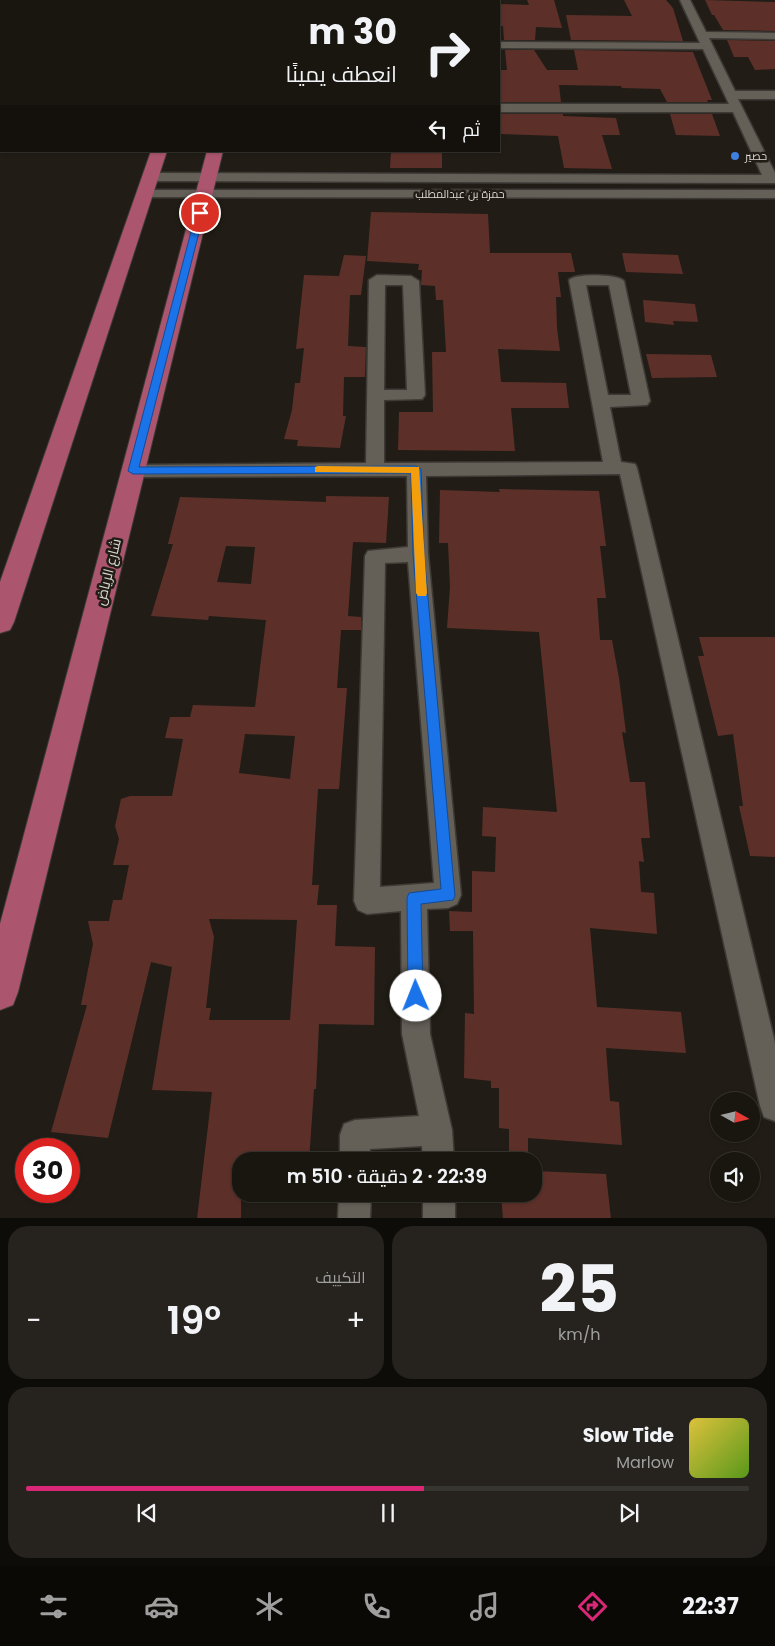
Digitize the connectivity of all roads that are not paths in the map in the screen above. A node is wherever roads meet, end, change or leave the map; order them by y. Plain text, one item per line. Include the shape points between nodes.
1 (685, 0) edge
2 (627, 34) dead end
3 (775, 36) edge
4 (704, 40) junction
5 (500, 45) edge
6 (632, 45) junction
7 (588, 95) dead end
8 (731, 95) junction
9 (775, 95) edge
10 (500, 108) edge
11 (652, 108) junction
12 (737, 108) junction
13 (159, 152) edge
14 (215, 152) edge
15 (773, 179) edge
16 (148, 186) junction
17 (207, 186) junction
18 (775, 194) edge
19 (376, 395) junction
20 (600, 401) junction
21 (613, 468) junction
22 (375, 469) junction
23 (416, 469) junction
24 (133, 471) junction
25 (418, 554) junction
26 (0, 622) edge
27 (414, 898) junction
28 (0, 992) edge
29 (775, 1106) edge
30 (437, 1130) junction
31 (355, 1152) edge
32 (438, 1152) edge
33 (354, 1202) edge
34 (439, 1202) edge
35 (354, 1218) edge
36 (439, 1218) edge

1 - 4 street
2 - 6 street
3 - 4 street
4 - 6 street
4 - 8 street
5 - 6 street
7 - 11 street via 647,96
8 - 9 street
8 - 12 street
10 - 11 street
11 - 12 street
12 - 15 street
13 - 16 main road
14 - 17 main road, شارع الرياض
15 - 17 street, حمزة بن عبدالمطلب
16 - 17 street, حمزة بن عبدالمطلب
16 - 26 main road
17 - 18 street, حمزة بن عبدالمطلب
17 - 24 main road, شارع الرياض
19 - 19 street via 377,280 411,281 416,395
19 - 22 street
20 - 20 street via 580,299 577,280 616,281 642,401
20 - 21 street
21 - 23 street
21 - 29 street via 628,468
22 - 23 street
22 - 24 street
23 - 25 street
24 - 28 main road, شارع الرياض
25 - 27 street via 448,896
25 - 27 street via 375,556 367,901
27 - 30 street via 416,1034
30 - 31 street via 355,1135
30 - 32 street
33 - 35 street
34 - 36 street

